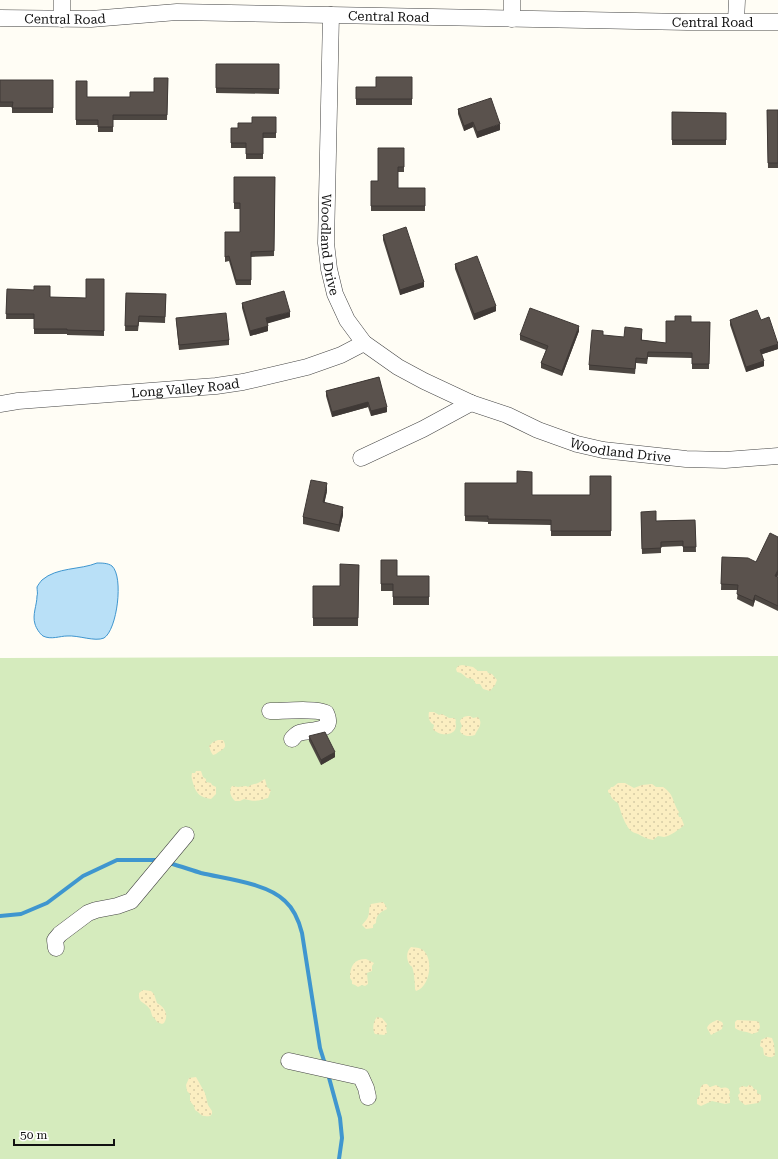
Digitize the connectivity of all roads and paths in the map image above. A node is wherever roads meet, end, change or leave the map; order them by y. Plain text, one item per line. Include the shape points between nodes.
1 (62, 0) edge
2 (512, 0) edge
3 (737, 0) edge
4 (303, 7) edge
5 (331, 15) junction
6 (0, 18) edge
7 (62, 19) junction
8 (512, 19) junction
9 (736, 21) junction
10 (778, 22) edge
11 (364, 343) junction
12 (471, 403) junction
13 (0, 404) edge
14 (778, 456) edge
15 (361, 458) dead end
16 (270, 711) dead end
17 (292, 739) dead end
18 (182, 840) dead end
19 (56, 948) dead end
20 (289, 1062) dead end
21 (368, 1097) dead end

1 - 7 street
2 - 8 street
3 - 9 street
4 - 5 street, Central Road
4 - 7 street, Central Road
5 - 8 street, Central Road
5 - 11 street, Woodland Drive via 326,243 335,294 347,320
6 - 7 street, Central Road
8 - 9 street, Central Road
9 - 10 street, Central Road
11 - 12 street, Woodland Drive via 398,367
11 - 13 street, Long Valley Road via 341,355 307,367 243,382
12 - 14 street, Woodland Drive via 577,444 603,450 686,459 725,460
12 - 15 street
16 - 17 street via 313,710 326,713 326,727 298,734
18 - 19 street via 131,901 88,913 55,940
20 - 21 street via 361,1077

